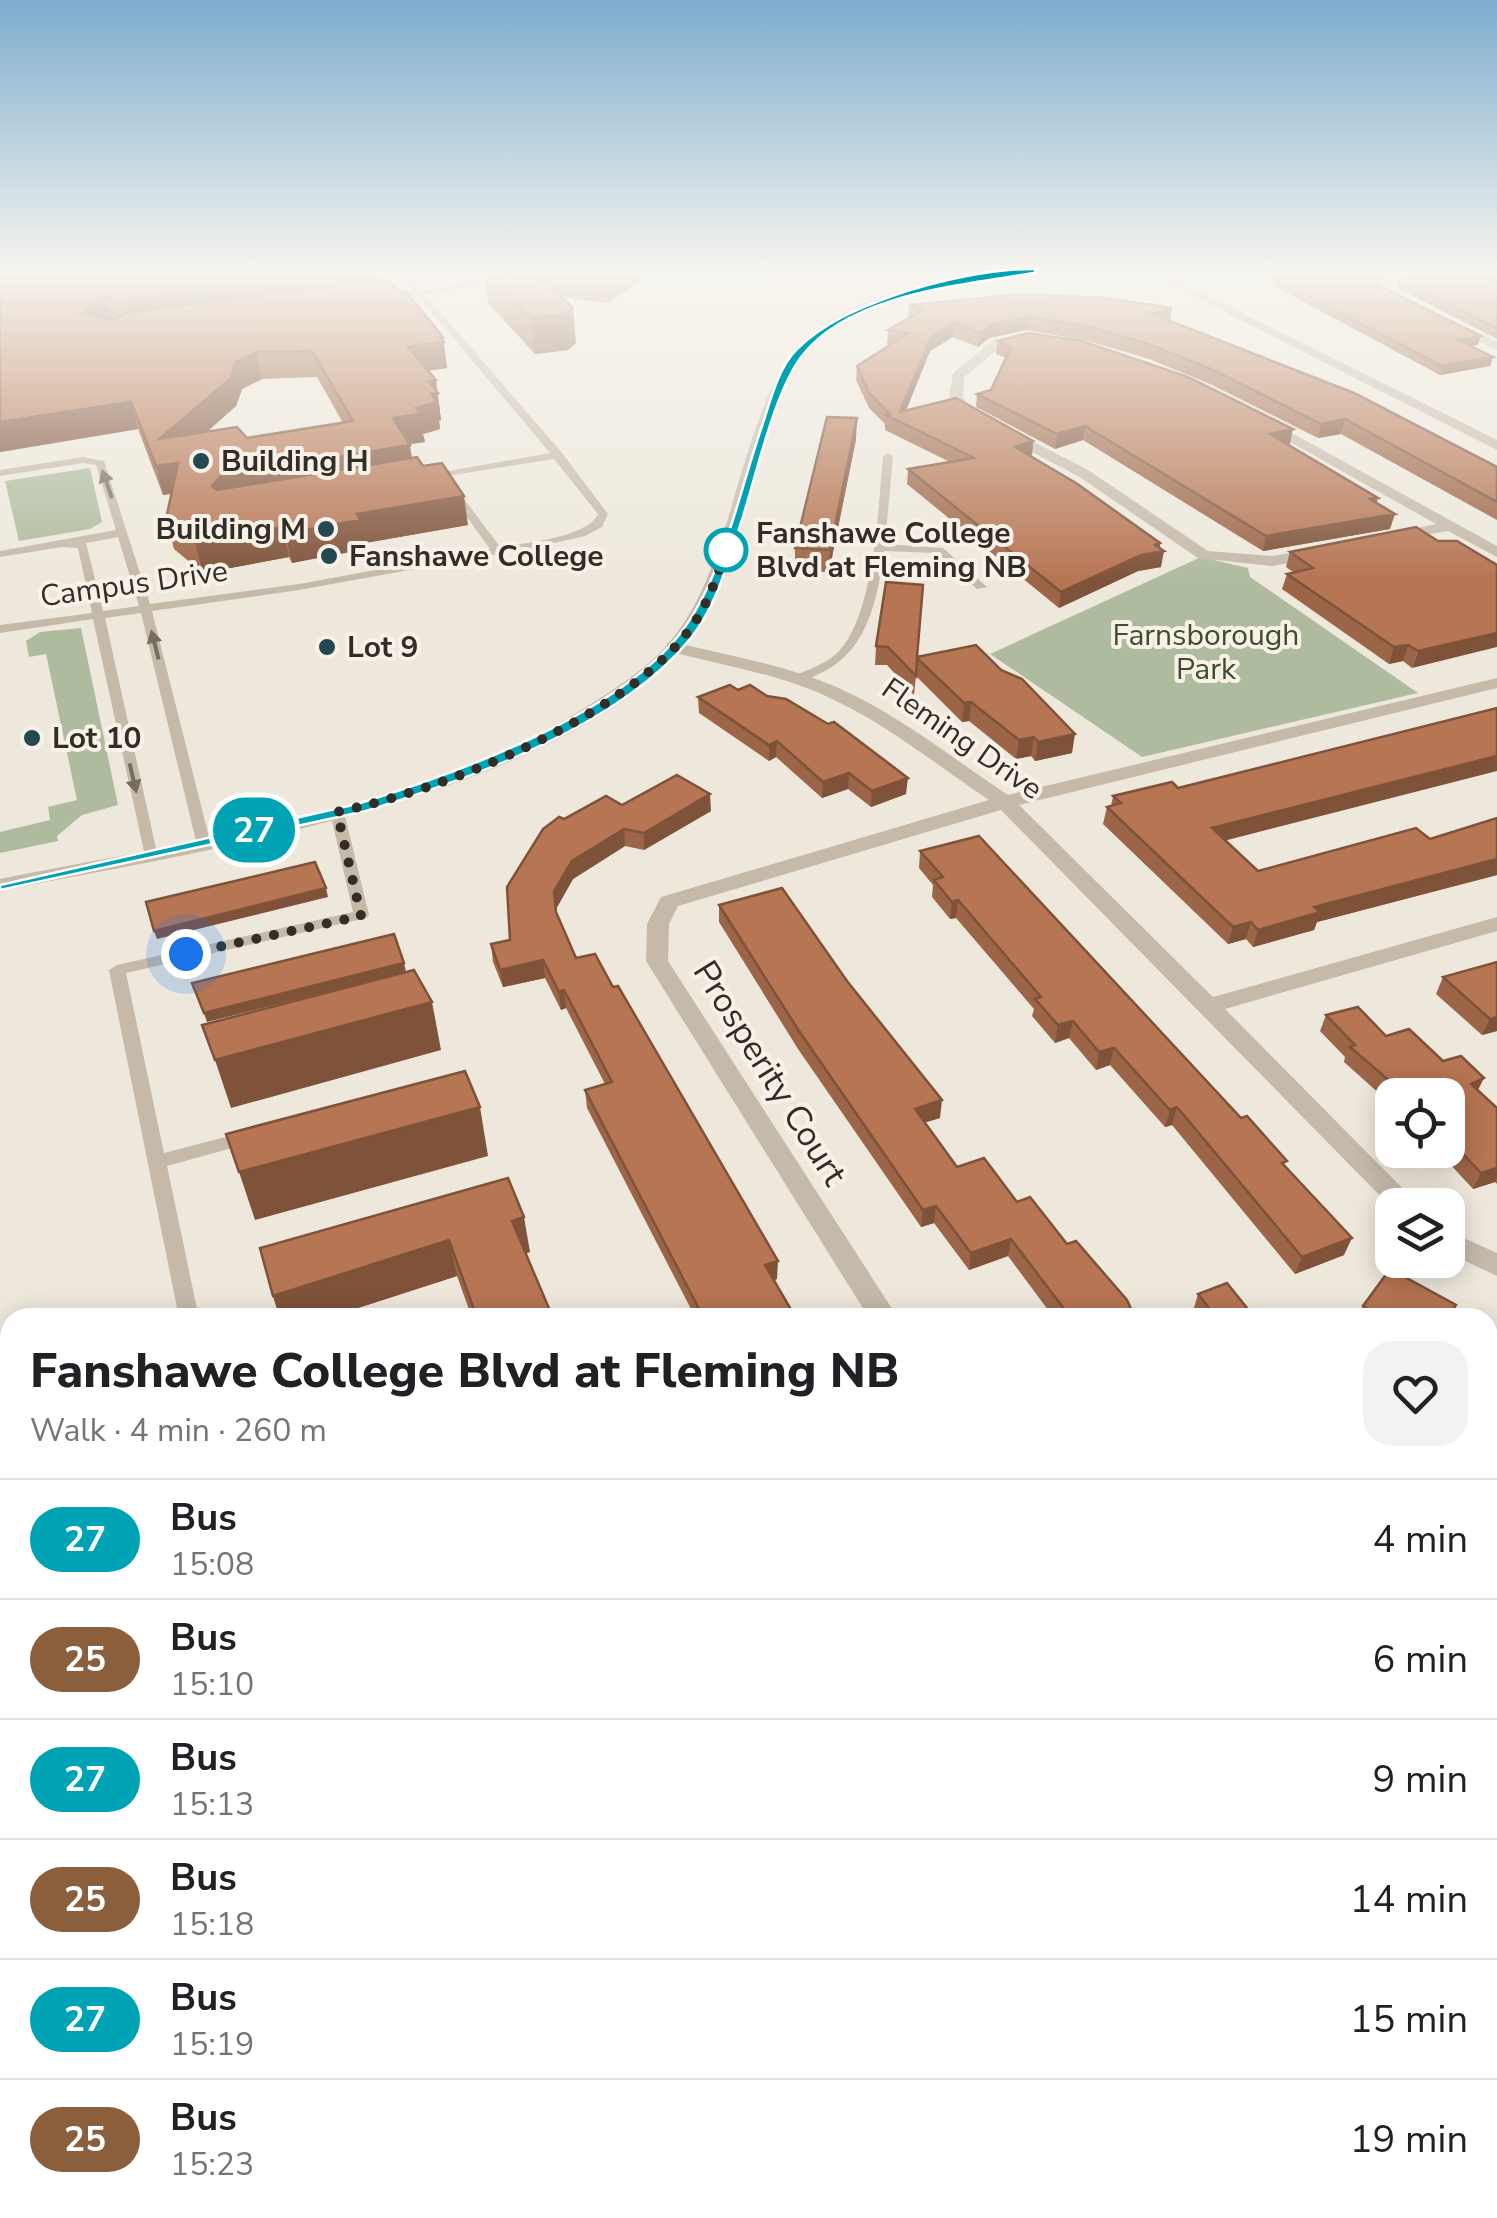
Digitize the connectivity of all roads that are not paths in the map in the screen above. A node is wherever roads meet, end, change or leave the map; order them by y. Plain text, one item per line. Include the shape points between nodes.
1 (490, 375) edge
2 (788, 375) edge
3 (960, 375) edge
4 (1356, 375) edge
5 (1250, 414) edge
6 (1497, 446) edge
7 (558, 455) junction
8 (888, 456) dead end
9 (0, 473) edge
10 (420, 480) edge
11 (461, 502) edge
12 (1450, 526) junction
13 (119, 533) junction
14 (1372, 542) edge
15 (62, 544) junction
16 (878, 547) junction
17 (498, 550) junction
18 (1333, 550) edge
19 (1497, 552) edge
20 (0, 554) edge
21 (981, 587) dead end
22 (146, 610) junction
23 (97, 614) junction
24 (0, 629) edge
25 (672, 647) junction
26 (798, 678) junction
27 (1497, 683) edge
28 (1005, 802) junction
29 (337, 812) junction
30 (203, 842) junction
31 (150, 852) junction
32 (0, 885) edge
33 (1497, 924) edge
34 (1210, 1006) junction
35 (266, 1132) edge
36 (157, 1162) junction
37 (1389, 1188) edge
38 (1465, 1249) edge
39 (1497, 1265) edge
40 (187, 1308) edge
41 (878, 1308) edge

1 - 7 lane, Campus Drive
2 - 25 street via 711,595
3 - 18 street via 956,398 966,412 1070,466 1204,554 1273,561
4 - 6 street
5 - 12 street
7 - 10 lane
7 - 17 lane, Campus Drive via 603,519 576,536
8 - 16 lane
13 -> 9 lane via 97,460
11 - 17 lane
12 - 14 street
12 - 19 street
13 - 15 lane
13 - 22 lane
15 - 20 lane
15 - 23 lane via 83,545
16 - 21 lane via 939,550
16 - 26 lane via 860,626 844,654
17 - 22 lane, Campus Drive
22 - 23 lane, Campus Drive
30 -> 22 lane
23 - 24 lane, Campus Drive
23 -> 31 lane
25 - 26 street, Fleming Drive
25 - 29 street via 616,696 534,742 448,781
26 - 28 street, Fleming Drive via 870,712
27 - 28 street, Prosperity Court
28 - 34 street, Fleming Drive
28 - 41 street, Prosperity Court via 700,890 669,902 658,924 657,961
29 - 30 street
29 - 36 lane via 361,916 117,970
30 - 31 street
31 - 32 street
33 - 34 street
34 - 37 street, Fleming Drive
35 - 36 lane
36 - 40 lane
38 - 39 street

